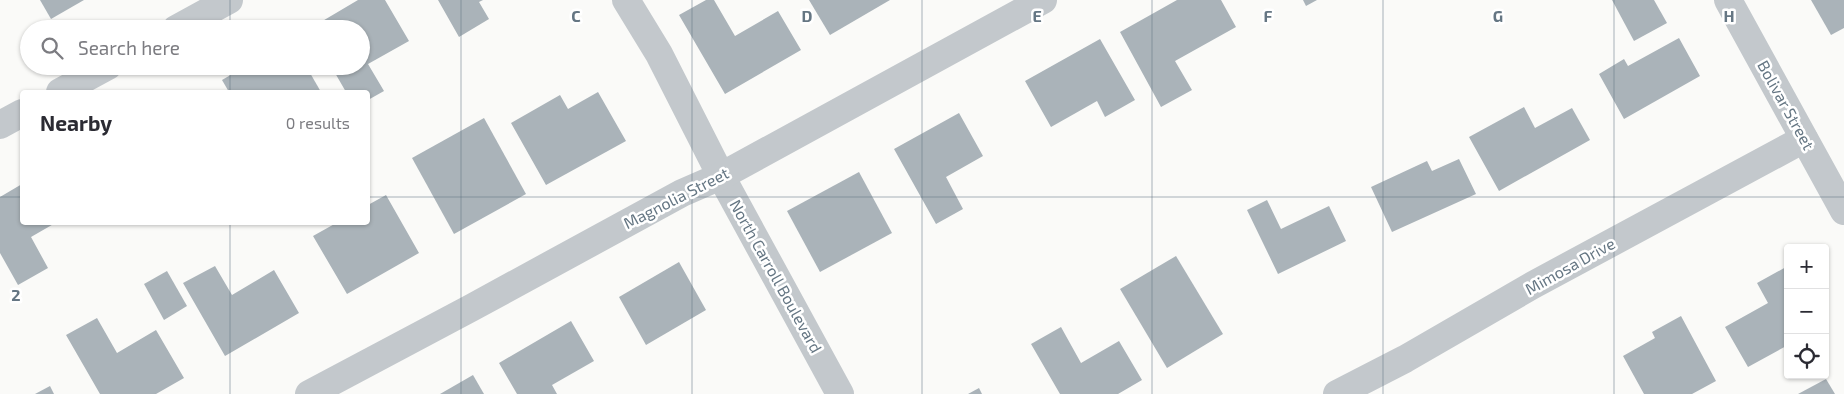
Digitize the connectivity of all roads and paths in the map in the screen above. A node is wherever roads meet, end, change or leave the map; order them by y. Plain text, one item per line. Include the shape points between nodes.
1 (229, 0) edge
2 (626, 0) edge
3 (1043, 0) edge
4 (1728, 0) edge
5 (192, 20) edge
6 (91, 75) edge
7 (64, 90) edge
8 (20, 114) edge
9 (0, 125) edge
10 (1804, 139) junction
11 (721, 176) junction
12 (1844, 210) edge
13 (309, 394) edge
14 (840, 394) edge
15 (1337, 394) edge

1 - 5 street
2 - 11 street, North Carroll Boulevard via 659,54
3 - 11 street, Magnolia Street
4 - 10 street, Bolivar Street
6 - 7 street
8 - 9 street
10 - 12 street, Bolivar Street
10 - 15 street, Mimosa Drive
11 - 13 street, Magnolia Street via 682,192
11 - 14 street, North Carroll Boulevard

